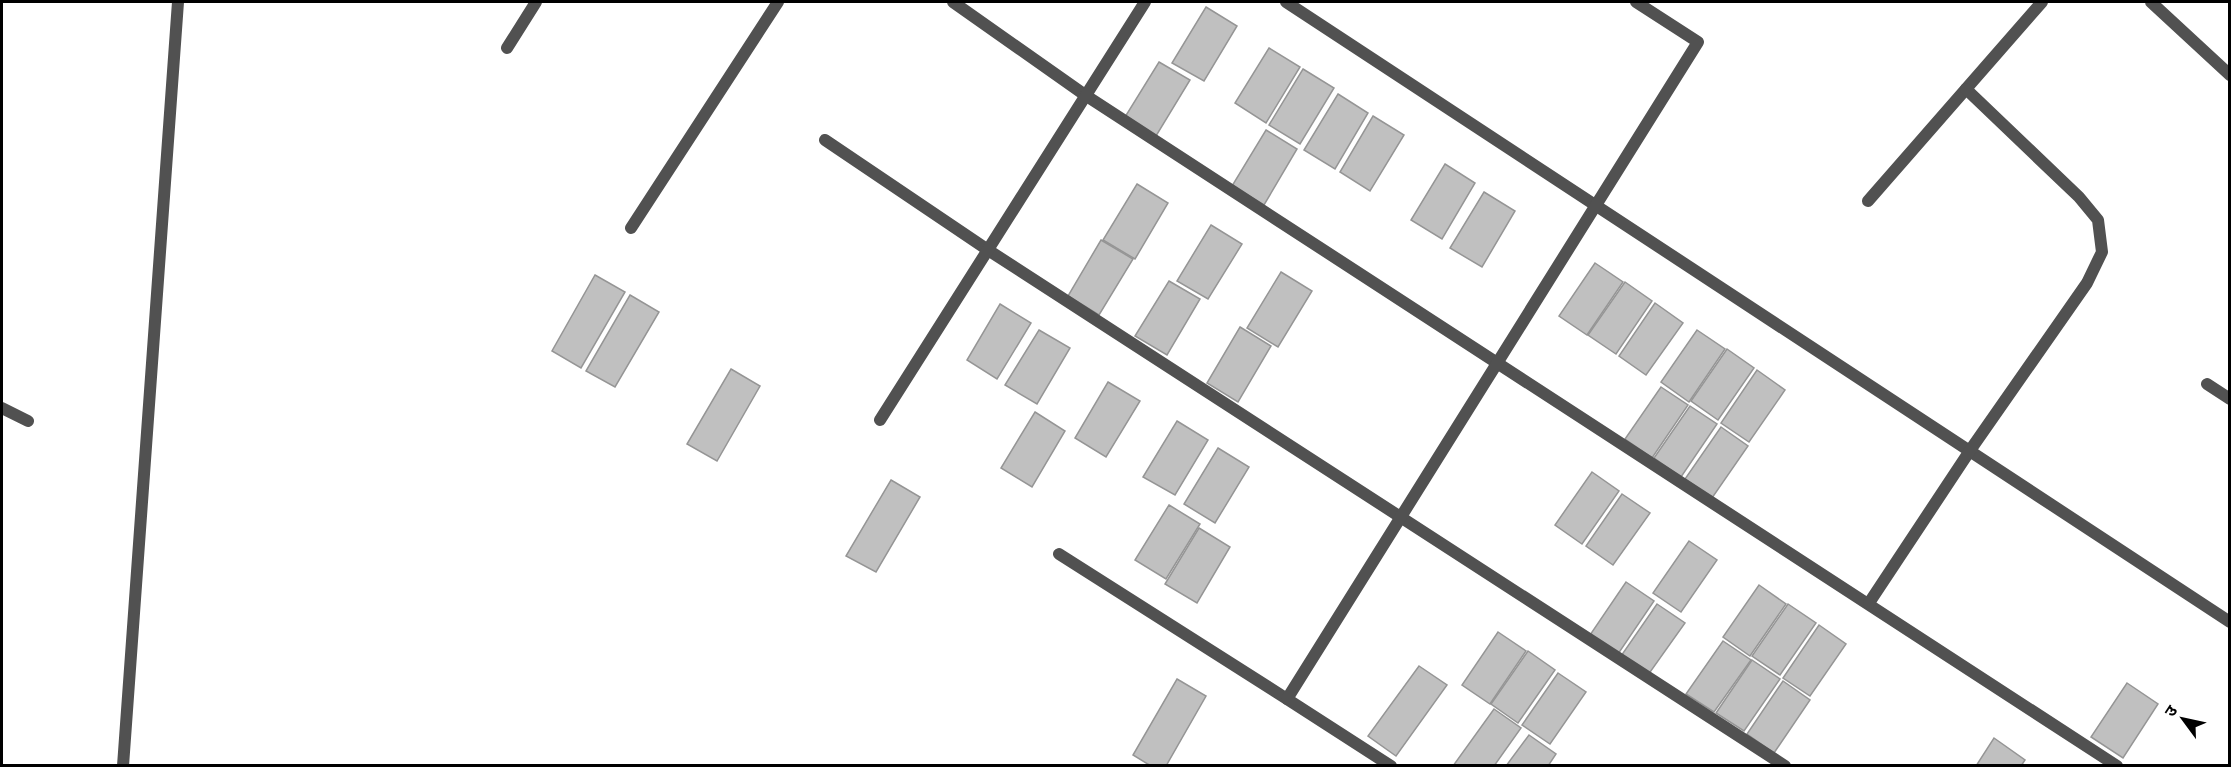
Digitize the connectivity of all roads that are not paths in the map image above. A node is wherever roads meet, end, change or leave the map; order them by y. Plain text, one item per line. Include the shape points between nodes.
1 (178, 2) edge
2 (536, 2) edge
3 (778, 2) edge
4 (953, 2) edge
5 (1144, 2) edge
6 (1286, 2) edge
7 (1636, 2) edge
8 (2042, 2) edge
9 (2151, 2) edge
10 (507, 48) dead end
11 (2229, 75) edge
12 (1966, 89) junction
13 (1085, 95) junction
14 (825, 140) dead end
15 (1868, 201) dead end
16 (1596, 206) junction
17 (631, 228) dead end
18 (988, 250) junction
19 (1498, 363) junction
20 (2207, 384) dead end
21 (2229, 399) edge
22 (2, 408) edge
23 (880, 420) dead end
24 (28, 421) dead end
25 (1971, 449) junction
26 (1401, 518) junction
27 (1059, 554) dead end
28 (1869, 603) junction
29 (2229, 622) edge
30 (1287, 699) junction
31 (1776, 763) edge
32 (123, 765) edge
33 (1391, 765) edge
34 (2117, 765) edge

1 - 32 street
2 - 10 street
3 - 17 street
4 - 13 street
5 - 13 street
6 - 16 street
7 - 16 street via 1698,42
8 - 12 street
9 - 11 street
12 - 15 street
12 - 25 street via 2079,197 2098,220 2102,252 2087,283
13 - 18 street
13 - 19 street
14 - 18 street
16 - 19 street
16 - 25 street
18 - 23 street
18 - 26 street
19 - 26 street
19 - 28 street
20 - 21 street
22 - 24 street
25 - 28 street
25 - 29 street
26 - 30 street
26 - 31 street
27 - 30 street
28 - 34 street
30 - 33 street

